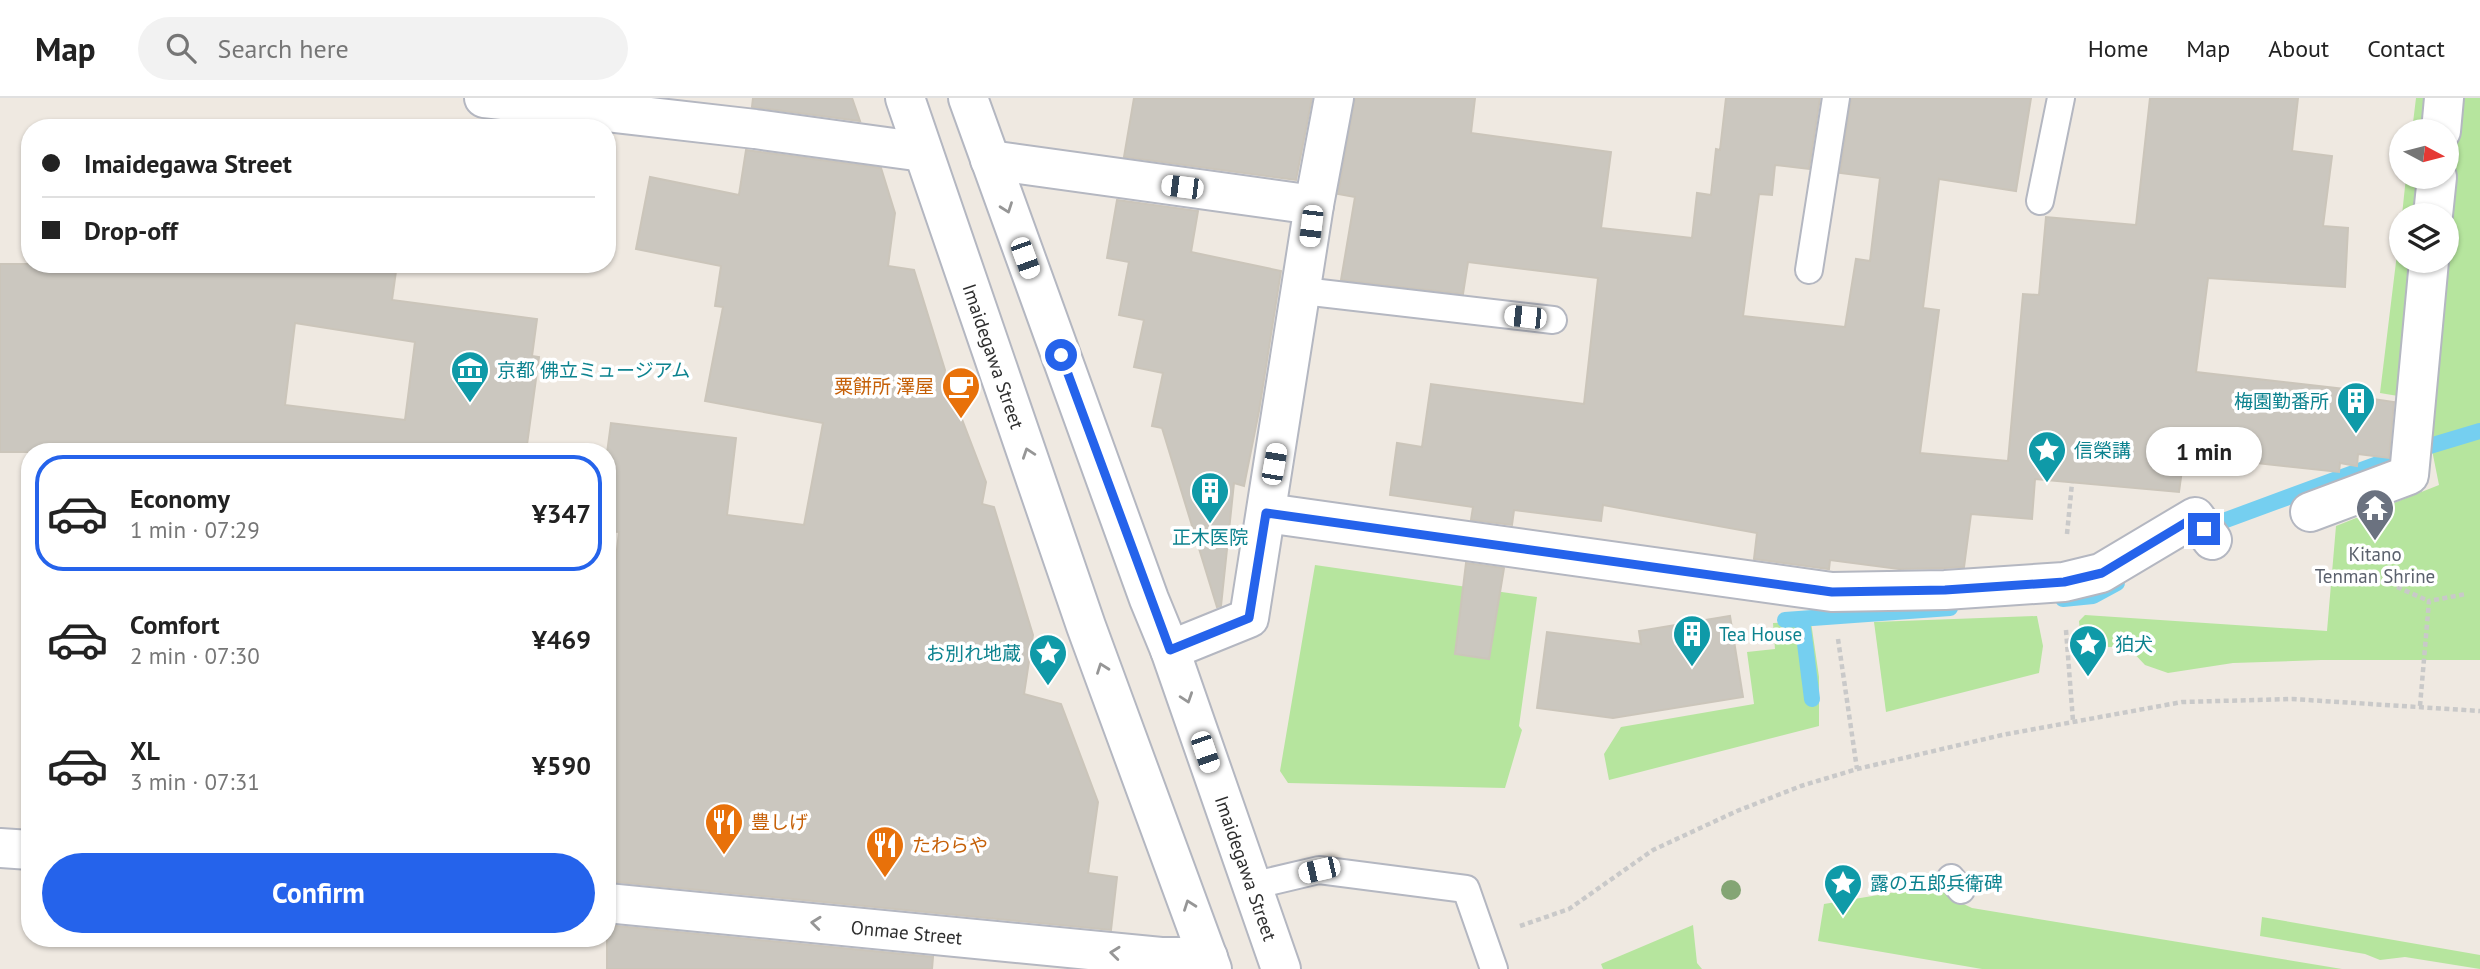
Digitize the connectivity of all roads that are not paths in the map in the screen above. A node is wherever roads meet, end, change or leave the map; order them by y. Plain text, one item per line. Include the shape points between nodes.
1 (905, 98) edge
2 (968, 98) edge
3 (1334, 98) edge
4 (1836, 98) edge
5 (2061, 98) edge
6 (2444, 98) edge
7 (501, 99) edge
8 (2442, 119) edge
9 (923, 152) junction
10 (989, 160) junction
11 (2040, 201) dead end
12 (1314, 205) junction
13 (1809, 271) dead end
14 (2428, 273) edge
15 (1303, 291) junction
16 (1553, 320) dead end
17 (2310, 512) dead end
18 (1266, 513) junction
19 (2212, 540) dead end
20 (1170, 650) junction
21 (0, 848) edge
22 (21, 849) edge
23 (1251, 886) junction
24 (616, 904) edge
25 (1210, 963) edge
26 (1281, 969) edge
27 (1494, 969) edge

1 - 9 street, Imaidegawa Street
2 - 10 street, Imaidegawa Street
3 - 12 street
4 - 13 lane
5 - 11 lane
6 - 8 street
7 - 9 street
25 -> 9 street, Imaidegawa Street via 1086,626
10 - 12 street
10 -> 20 street, Imaidegawa Street
12 - 15 street
14 - 17 street via 2409,475
15 - 16 lane
15 - 18 street
18 - 19 street via 1832,592 2064,582 2102,573 2195,517
18 - 20 street via 1249,618
20 -> 23 street, Imaidegawa Street
21 - 22 street
23 - 26 street, Imaidegawa Street
23 - 27 lane via 1319,870 1466,889
25 -> 24 street, Onmae Street

